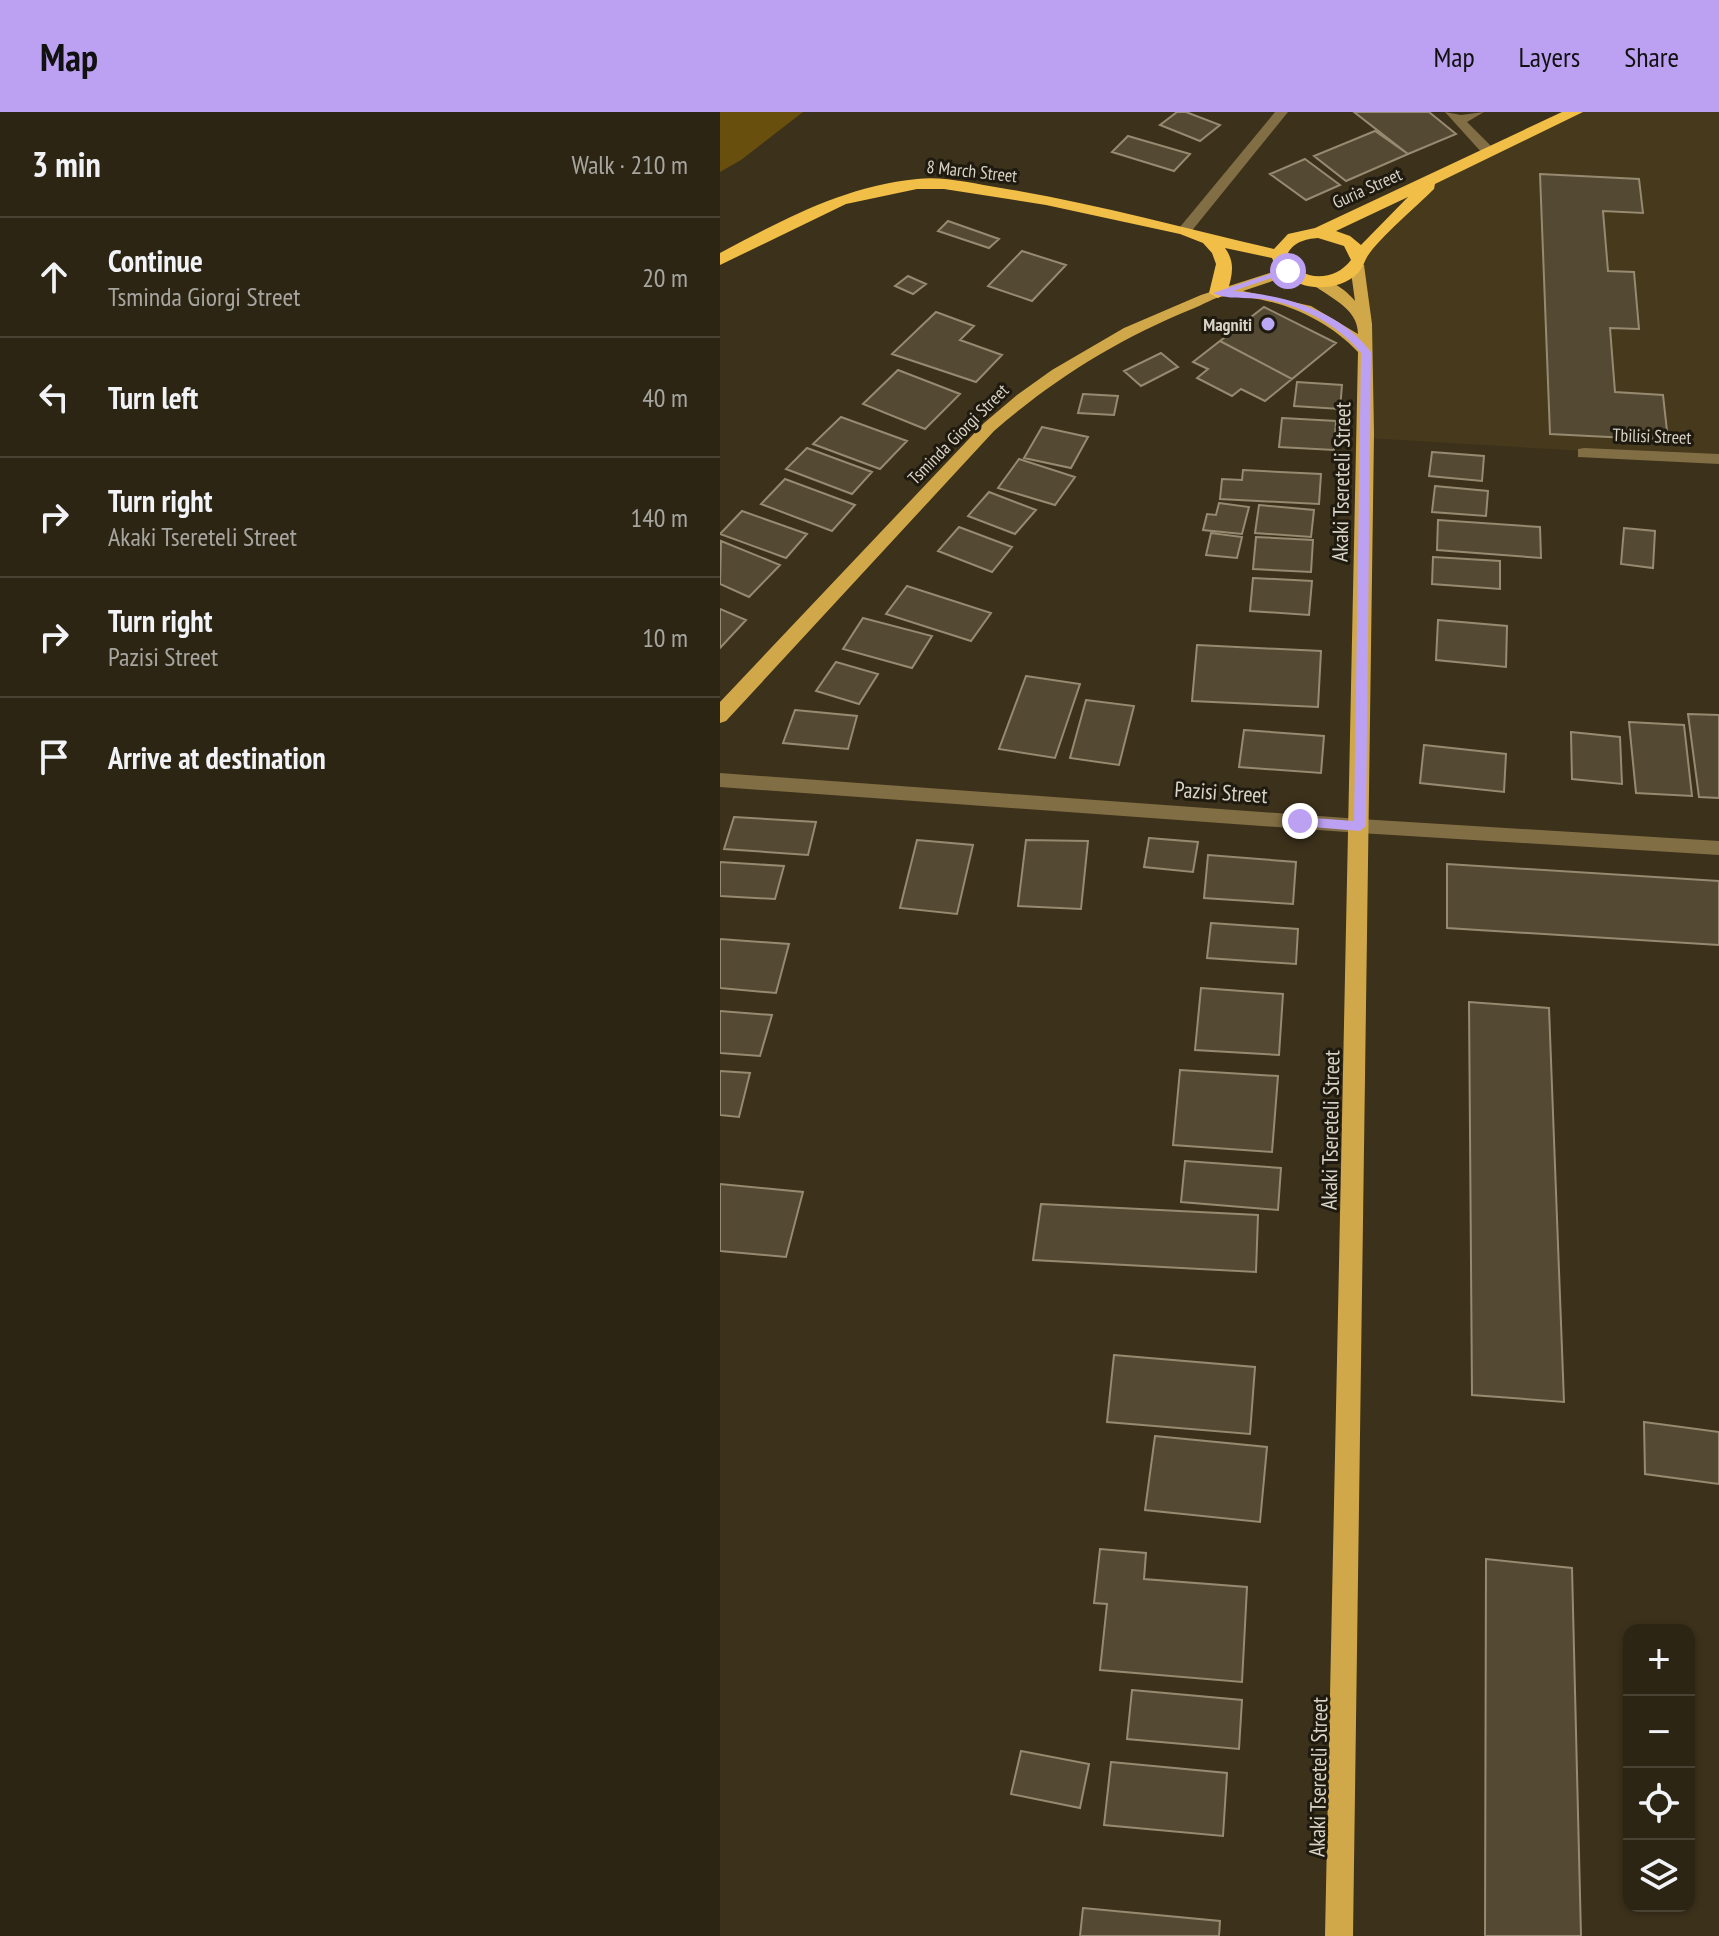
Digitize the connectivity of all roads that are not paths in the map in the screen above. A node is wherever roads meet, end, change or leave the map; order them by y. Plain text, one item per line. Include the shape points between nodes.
1 (1282, 112) edge
2 (1478, 112) edge
3 (1575, 112) edge
4 (1456, 116) edge
5 (1488, 151) junction
6 (1432, 181) junction
7 (1185, 230) junction
8 (1318, 233) junction
9 (1209, 239) junction
10 (1285, 256) junction
11 (720, 260) edge
12 (1358, 261) junction
13 (1316, 281) junction
14 (1218, 293) junction
15 (1365, 324) junction
16 (1366, 352) junction
17 (1584, 453) dead end
18 (1719, 459) edge
19 (720, 716) edge
20 (720, 780) edge
21 (1360, 826) junction
22 (1719, 848) edge
23 (1339, 1936) edge

1 - 7 street
2 - 4 street
3 - 5 highway, Guria Street
4 - 5 street
5 - 6 highway, Guria Street
6 - 8 highway, Guria Street
6 - 12 highway, Guria Street
7 - 9 highway, 8 March Street
7 - 10 highway, 8 March Street via 1279,236
7 - 11 highway, 8 March Street via 1046,200 917,184 841,200
8 - 10 highway, Guria Street
8 - 12 highway via 1350,242
9 - 10 highway, 8 March Street
9 - 14 highway via 1226,266
10 - 13 highway
10 - 14 main road, Tsminda Giorgi Street
12 - 13 highway via 1337,279
12 - 15 main road, Akaki Tsereteli Street
13 - 15 main road via 1342,295
14 - 16 main road via 1266,296 1311,310 1352,335
14 - 19 main road, Tsminda Giorgi Street via 1143,324 1060,368 1020,398
15 - 16 main road, Akaki Tsereteli Street
16 - 21 main road, Akaki Tsereteli Street
17 - 18 street, Tbilisi Street
20 - 21 street, Pazisi Street
21 - 22 street, Pazisi Street
21 - 23 main road, Akaki Tsereteli Street

